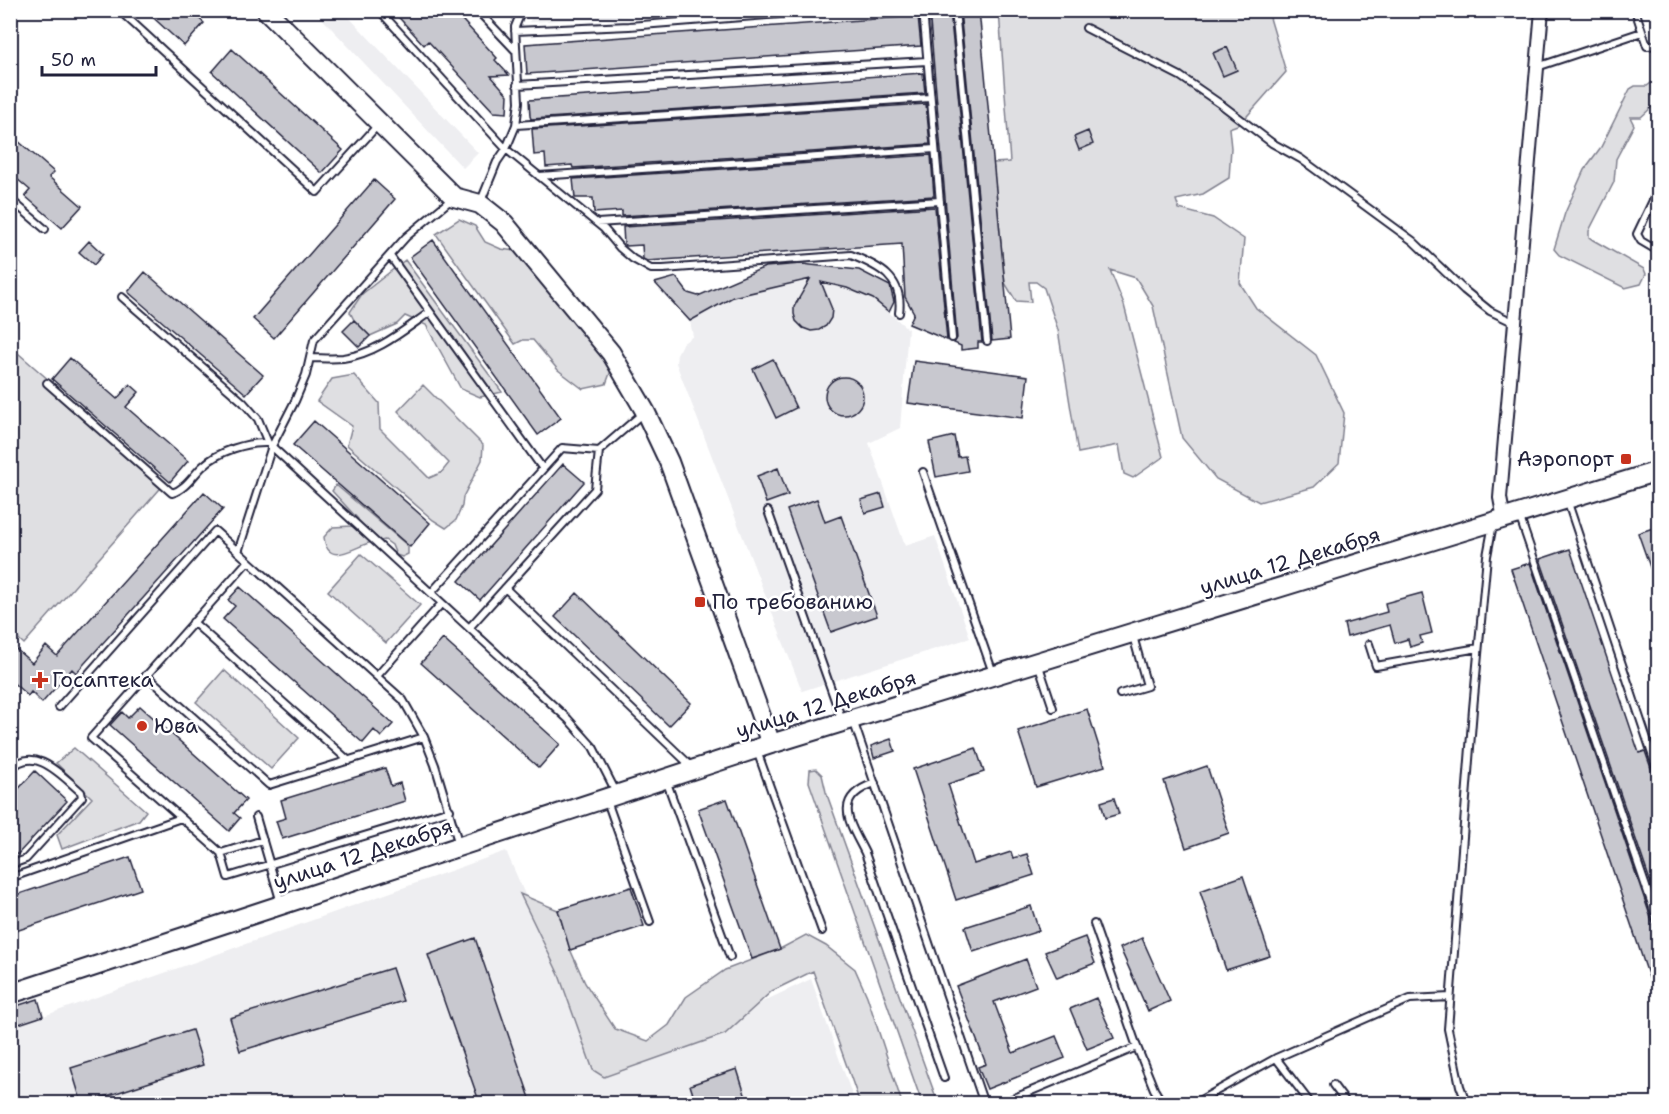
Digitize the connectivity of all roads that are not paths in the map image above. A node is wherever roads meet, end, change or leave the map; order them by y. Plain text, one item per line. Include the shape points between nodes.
1 (118, 10) edge
2 (266, 10) edge
3 (379, 10) edge
4 (477, 10) edge
5 (522, 10) edge
6 (830, 10) edge
7 (923, 10) edge
8 (956, 10) edge
9 (1542, 10) edge
10 (1635, 10) edge
11 (1086, 28) dead end
12 (515, 31) junction
13 (1642, 32) junction
14 (1659, 45) edge
15 (515, 50) junction
16 (927, 61) junction
17 (1536, 67) junction
18 (517, 85) junction
19 (930, 98) junction
20 (379, 124) junction
21 (516, 126) junction
22 (506, 149) junction
23 (935, 149) junction
24 (539, 176) junction
25 (1659, 190) edge
26 (454, 197) junction
27 (10, 199) edge
28 (940, 201) junction
29 (480, 204) junction
30 (597, 223) junction
31 (45, 229) dead end
32 (1659, 251) edge
33 (390, 256) junction
34 (122, 297) dead end
35 (430, 312) junction
36 (899, 313) dead end
37 (1516, 323) junction
38 (952, 338) dead end
39 (987, 341) dead end
40 (310, 358) junction
41 (47, 383) dead end
42 (645, 411) junction
43 (270, 444) junction
44 (599, 451) junction
45 (543, 469) junction
46 (1659, 471) edge
47 (923, 472) dead end
48 (1567, 500) junction
49 (768, 511) dead end
50 (1505, 519) junction
51 (238, 552) junction
52 (248, 561) junction
53 (505, 588) junction
54 (431, 593) junction
55 (442, 603) junction
56 (194, 622) junction
57 (470, 628) junction
58 (1132, 632) junction
59 (1369, 644) dead end
60 (1478, 648) junction
61 (1038, 662) junction
62 (146, 675) junction
63 (377, 676) junction
64 (994, 676) junction
65 (1120, 694) dead end
66 (59, 707) dead end
67 (1053, 708) dead end
68 (848, 721) junction
69 (424, 737) junction
70 (763, 746) junction
71 (349, 761) junction
72 (694, 769) junction
73 (10, 771) edge
74 (1659, 772) edge
75 (666, 779) junction
76 (875, 783) junction
77 (611, 796) junction
78 (450, 810) junction
79 (256, 817) dead end
80 (181, 818) junction
81 (263, 840) junction
82 (459, 846) junction
83 (221, 853) junction
84 (10, 862) edge
85 (271, 865) junction
86 (10, 878) edge
87 (282, 905) junction
88 (650, 922) dead end
89 (1659, 922) edge
90 (1094, 924) dead end
91 (822, 931) dead end
92 (730, 957) dead end
93 (10, 994) edge
94 (1450, 997) junction
95 (1137, 1047) junction
96 (1276, 1058) junction
97 (944, 1078) dead end
98 (1333, 1085) dead end
99 (984, 1104) edge
100 (1000, 1104) edge
101 (1163, 1104) edge
102 (1192, 1104) edge
103 (1311, 1104) edge
104 (1341, 1104) edge
105 (1467, 1104) edge

1 - 20 lane via 317,192
2 - 20 main road
3 - 22 lane
4 - 15 lane
5 - 12 lane
6 - 12 lane
7 - 16 lane
8 - 39 lane
9 - 17 street
10 - 13 lane
11 - 37 lane via 1180,76 1272,143 1301,159 1413,241 1490,311
12 - 15 lane
13 - 14 lane via 1647,46
13 - 17 lane
15 - 18 lane
16 - 18 lane
16 - 19 lane
17 - 37 street
18 - 21 lane
19 - 21 lane
19 - 23 lane
20 - 26 main road
21 - 22 lane
22 - 24 lane
22 - 29 lane
23 - 24 lane
23 - 28 lane
24 - 30 lane
25 - 32 lane via 1637,234 1641,241
26 - 29 main road
26 - 33 lane via 406,237
27 - 31 lane
28 - 30 lane
28 - 38 lane
29 - 42 main road via 504,223 547,273 610,353
30 - 36 lane via 633,259 651,269 851,255 878,266 893,280 901,302
33 - 35 lane
33 - 40 lane via 314,340
34 - 43 lane via 243,402 258,419
35 - 40 lane via 363,353 343,358
35 - 45 lane
37 - 50 street via 1500,498
40 - 43 lane via 295,401
41 - 43 lane via 172,493 180,490 205,464 228,452 250,443
42 - 44 lane
42 - 70 main road via 669,462
43 - 51 lane
43 - 54 lane
44 - 45 lane via 562,448
44 - 53 lane via 595,489
45 - 54 lane
46 - 48 main road, улица 12 Декабря
47 - 64 lane
48 - 50 main road, улица 12 Декабря
48 - 74 lane
49 - 68 lane
50 - 58 main road, улица 12 Декабря
50 - 60 lane via 1487,556
50 - 89 lane
51 - 52 lane
51 - 66 lane via 215,531
52 - 56 lane
52 - 63 lane
53 - 57 lane
53 - 72 lane
54 - 55 lane
55 - 57 lane
55 - 63 lane
56 - 62 lane
56 - 71 lane
57 - 77 lane via 593,747
58 - 61 main road, улица 12 Декабря
58 - 65 lane via 1147,686
59 - 60 lane via 1376,666
60 - 94 lane
61 - 64 main road, улица 12 Декабря
61 - 67 lane
62 - 71 lane via 269,785
62 - 80 lane via 91,738
63 - 69 lane via 403,700
64 - 68 main road, улица 12 Декабря
68 - 70 main road, улица 12 Декабря
68 - 76 lane
69 - 71 lane
69 - 78 lane
70 - 72 main road, улица 12 Декабря
70 - 91 lane
72 - 75 main road, улица 12 Декабря
73 - 84 lane via 26,760 43,762 81,792 82,797 26,859
75 - 77 main road, улица 12 Декабря
75 - 92 lane
76 - 97 lane via 852,796 847,806 848,818 865,853
76 - 99 lane
77 - 82 main road, улица 12 Декабря
77 - 88 lane
78 - 82 lane
78 - 85 lane
79 - 81 lane
80 - 83 lane
80 - 86 lane
81 - 83 lane
81 - 85 lane
82 - 87 main road, улица 12 Декабря
83 - 85 lane via 228,877
85 - 87 lane
87 - 93 main road, улица 12 Декабря
90 - 95 lane
94 - 96 lane via 1410,999
94 - 105 lane via 1448,1029
95 - 100 lane
95 - 101 lane
96 - 102 lane
96 - 103 lane
98 - 104 lane via 1345,1101

